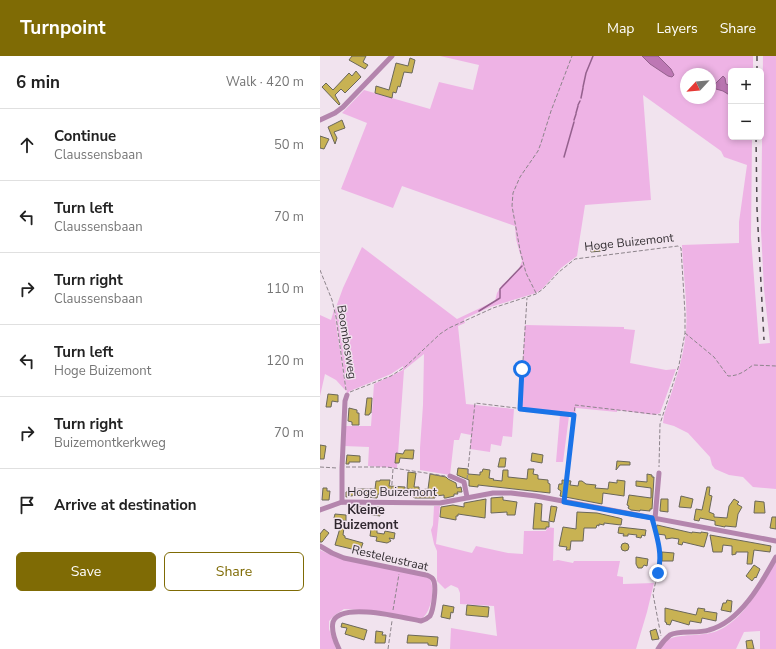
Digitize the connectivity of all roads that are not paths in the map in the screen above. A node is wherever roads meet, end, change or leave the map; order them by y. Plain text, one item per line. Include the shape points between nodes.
1 (392, 56) edge
2 (320, 120) edge
3 (347, 395) road end
4 (659, 473) road end
5 (450, 476) road end
6 (467, 498) junction
7 (342, 502) junction
8 (320, 510) edge
9 (653, 519) junction
10 (776, 541) edge
11 (320, 546) edge
12 (776, 557) edge
13 (339, 649) edge
14 (658, 649) edge

1 - 2 street via 343,107
3 - 7 street
4 - 9 street
5 - 6 street via 464,482
6 - 7 street, Hoge Buizemont via 440,503
6 - 9 street, Hoge Buizemont via 493,493 511,493
7 - 8 street, Hoge Buizemont
9 - 10 street, Hoge Buizemont
11 - 13 street, Resteleustraat via 344,558 426,575 434,581 435,593 431,614 421,621 383,613 345,612 339,615 333,623
12 - 14 street via 750,598 729,620 710,630 671,634

